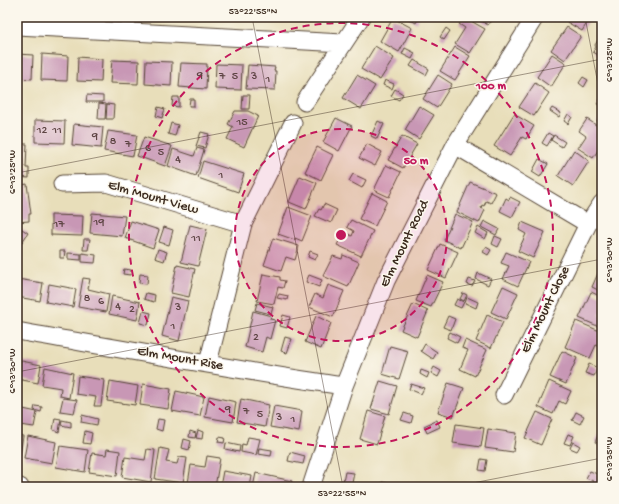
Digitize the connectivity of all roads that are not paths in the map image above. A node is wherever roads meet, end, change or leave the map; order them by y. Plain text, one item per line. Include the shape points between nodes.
1 (361, 17) edge
2 (535, 17) edge
3 (17, 26) edge
4 (343, 44) junction
5 (305, 102) dead end
6 (293, 122) dead end
7 (455, 145) junction
8 (62, 184) dead end
9 (602, 203) edge
10 (243, 224) junction
11 (588, 224) junction
12 (17, 331) edge
13 (208, 363) junction
14 (344, 386) junction
15 (504, 395) dead end
16 (311, 487) edge

1 - 4 street
2 - 7 street, Elm Mount Road
3 - 4 street
4 - 5 street
6 - 10 street
7 - 11 street
7 - 14 street, Elm Mount Road via 386,281
8 - 10 street, Elm Mount View via 106,183
9 - 11 street, Elm Mount Close
10 - 13 street
11 - 15 street, Elm Mount Close
12 - 13 street, Elm Mount Rise
13 - 14 street, Elm Mount Rise
14 - 16 street, Elm Mount Road

